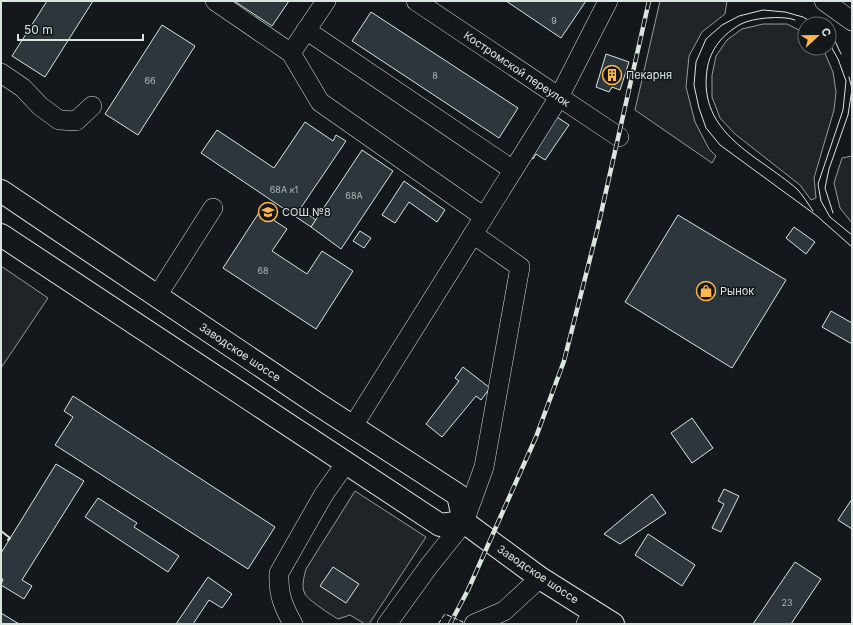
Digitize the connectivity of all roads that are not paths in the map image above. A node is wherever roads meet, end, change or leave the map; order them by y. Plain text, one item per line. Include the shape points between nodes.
1 (215, 1) edge
2 (326, 1) edge
3 (416, 1) edge
4 (608, 1) edge
5 (824, 1) edge
6 (852, 21) edge
7 (306, 30) junction
8 (291, 53) junction
9 (1, 73) edge
10 (559, 97) junction
11 (92, 106) dead end
12 (619, 137) dead end
13 (513, 170) junction
14 (1, 191) edge
15 (213, 208) dead end
16 (484, 217) junction
17 (473, 234) junction
18 (1, 235) edge
19 (157, 296) junction
20 (353, 426) junction
21 (346, 464) junction
22 (464, 522) junction
23 (540, 578) junction
24 (590, 618) edge
25 (293, 624) edge
26 (387, 624) edge
27 (474, 624) edge
28 (613, 624) edge

1 - 8 street
2 - 7 street
3 - 10 street, Костромской переулок
4 - 10 street
5 - 6 street
7 - 8 street
7 - 13 street
8 - 16 street via 320,102
9 - 11 street via 23,88 40,106 59,120 76,121
10 - 12 street, Костромской переулок
10 - 13 street
13 - 16 street
14 - 19 main road, Заводское шоссе
15 - 19 street
16 - 17 street
17 - 20 street
17 - 22 street via 520,267 484,467
18 - 21 main road
19 - 20 main road, Заводское шоссе
20 - 22 main road, Заводское шоссе via 458,495
21 - 22 main road via 440,525
21 - 25 street via 324,494 279,573 278,586 283,607
22 - 23 main road, Заводское шоссе
22 - 26 street
23 - 24 main road, Заводское шоссе
23 - 27 street via 504,611
24 - 28 main road, Заводское шоссе

